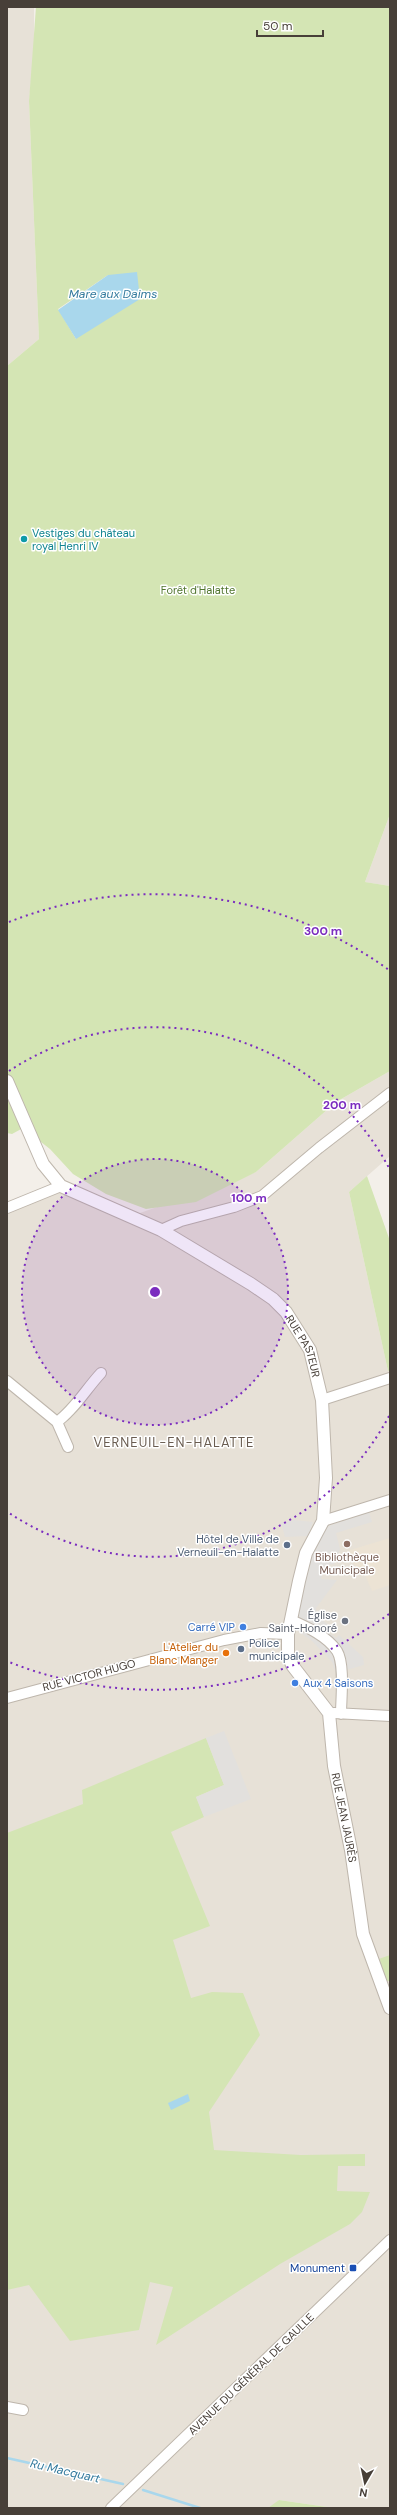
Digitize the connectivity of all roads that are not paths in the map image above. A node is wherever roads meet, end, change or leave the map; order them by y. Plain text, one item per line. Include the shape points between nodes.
1 (7, 1081) edge
2 (390, 1093) edge
3 (61, 1186) junction
4 (7, 1208) edge
5 (161, 1230) junction
6 (101, 1373) dead end
7 (390, 1378) edge
8 (7, 1381) edge
9 (322, 1400) junction
10 (58, 1422) junction
11 (68, 1447) dead end
12 (390, 1500) edge
13 (323, 1521) junction
14 (291, 1620) junction
15 (288, 1634) junction
16 (7, 1698) edge
17 (335, 1713) junction
18 (390, 1716) edge
19 (390, 2008) edge
20 (390, 2240) edge
21 (7, 2406) edge
22 (23, 2410) dead end
23 (111, 2508) edge

1 - 3 street via 42,1164
2 - 5 street via 318,1148 262,1196 234,1208 181,1221
3 - 4 street
3 - 5 street, RUE PASTEUR
5 - 9 street, RUE PASTEUR via 251,1284 273,1299 286,1312 310,1350
6 - 10 street via 70,1412
7 - 9 street
8 - 10 street
9 - 13 street, RUE PASTEUR via 326,1458
10 - 11 street
12 - 13 street
13 - 14 street, RUE PASTEUR via 306,1553
14 - 15 street, RUE PASTEUR
14 - 17 street via 314,1631 337,1652 341,1673
15 - 16 street, RUE VICTOR HUGO via 261,1633 224,1640
15 - 17 street via 288,1654 292,1665
17 - 18 street
17 - 19 street, RUE JEAN JAURÈS via 334,1766 351,1850 363,1934 374,1970
20 - 23 street, AVENUE DU GÉNÉRAL DE GAULLE
21 - 22 street

